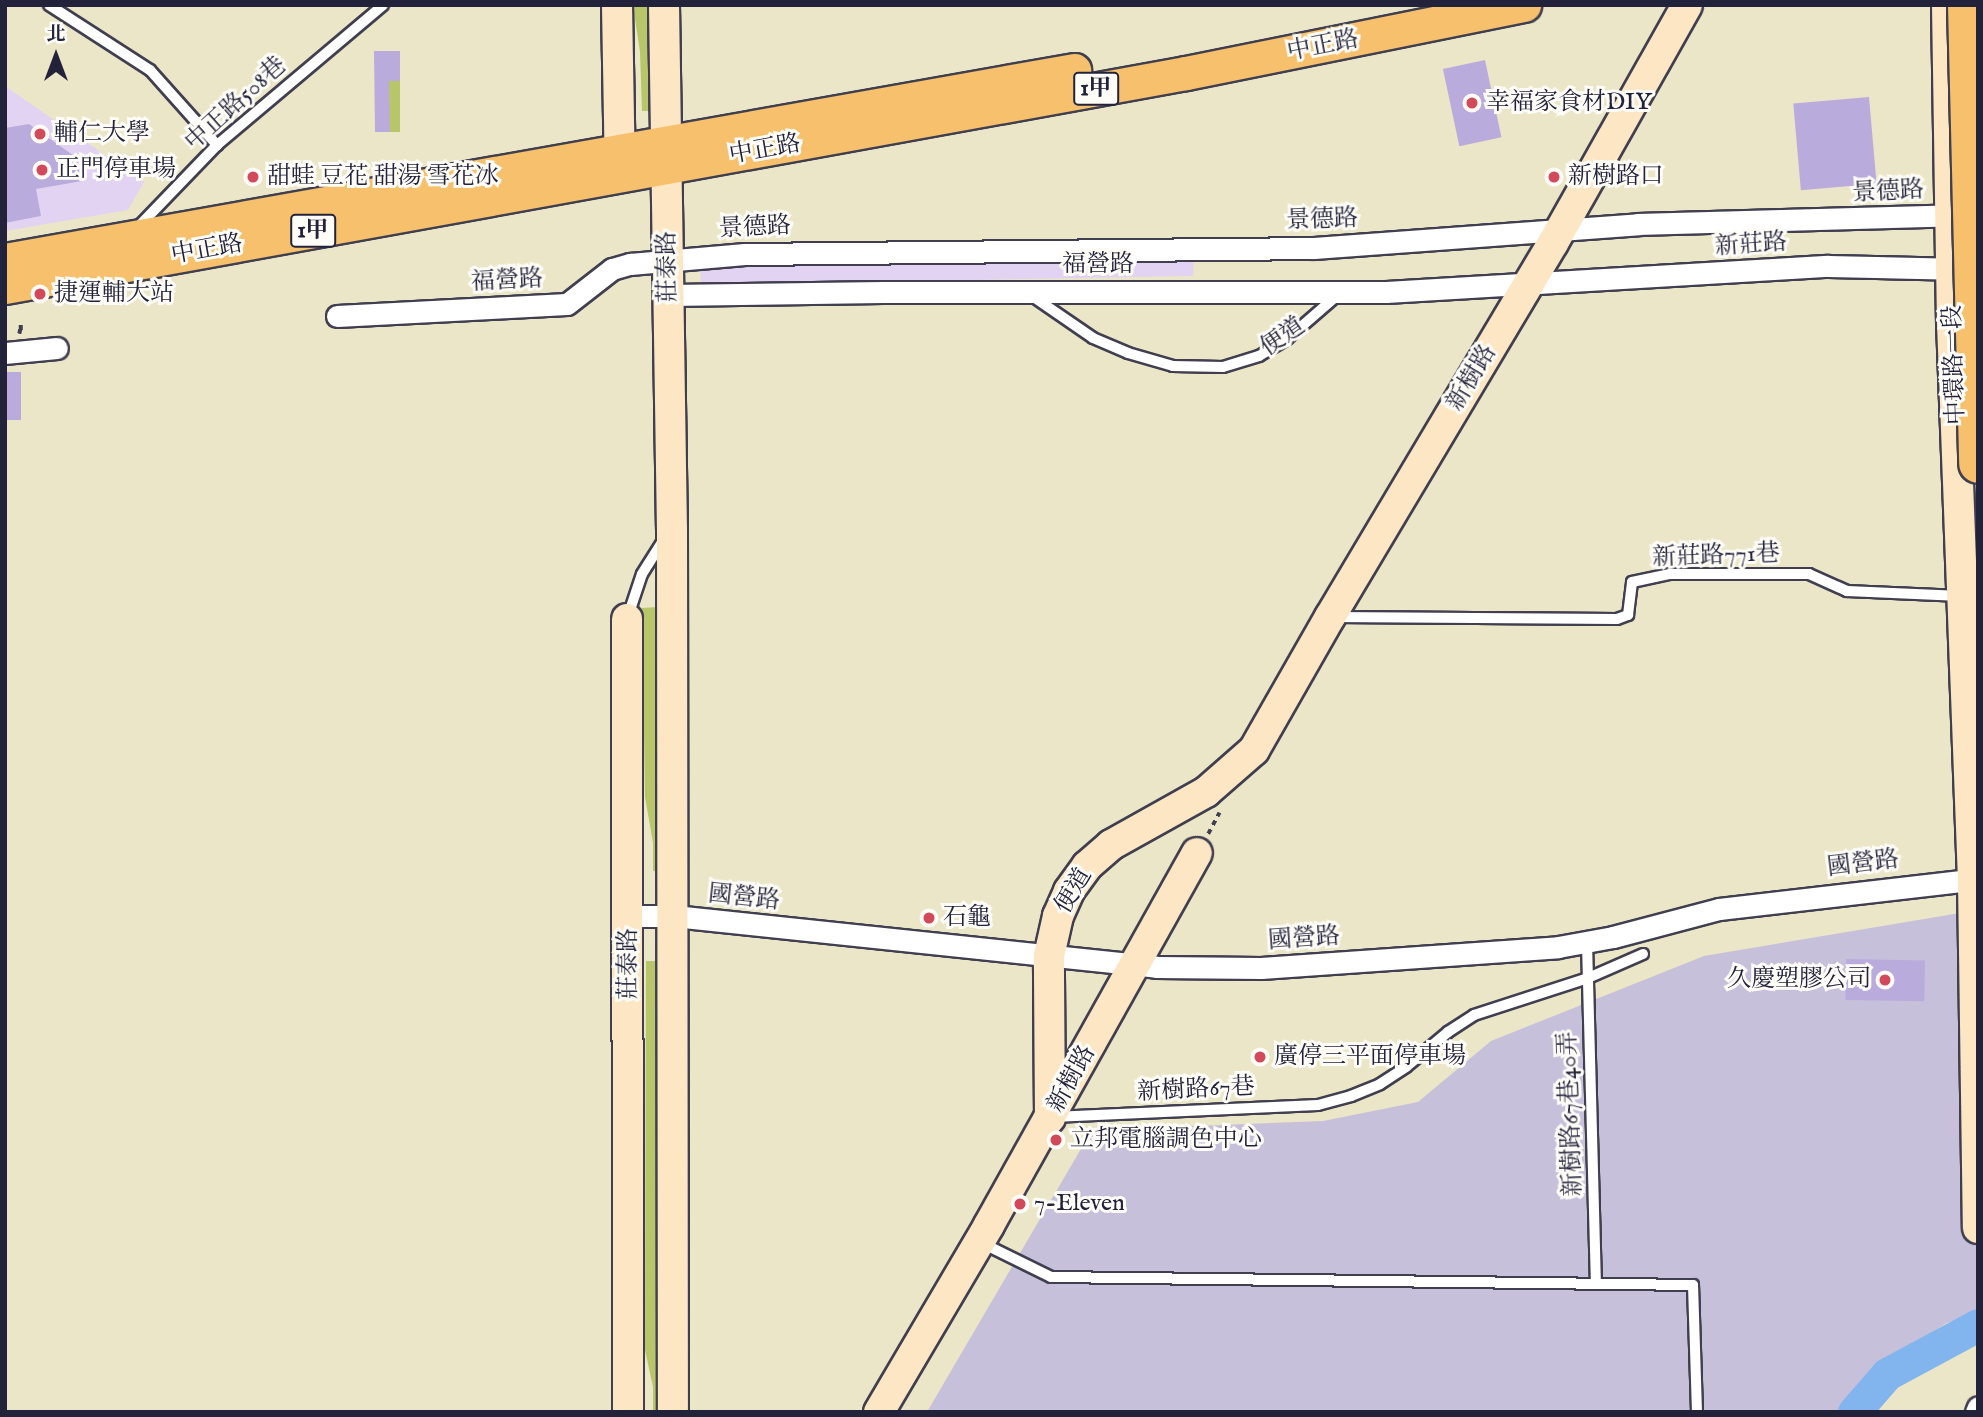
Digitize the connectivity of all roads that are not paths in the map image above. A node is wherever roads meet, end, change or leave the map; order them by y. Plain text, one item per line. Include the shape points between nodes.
1 (49, 5) edge
2 (383, 5) edge
3 (617, 5) edge
4 (664, 5) edge
5 (1406, 5) edge
6 (1524, 5) edge
7 (1687, 5) edge
8 (1947, 5) edge
9 (1967, 5) edge
10 (217, 145) junction
11 (667, 154) junction
12 (620, 164) junction
13 (1965, 215) edge
14 (1561, 229) junction
15 (122, 240) junction
16 (5, 260) edge
17 (668, 262) junction
18 (1965, 269) edge
19 (1528, 285) junction
20 (5, 287) edge
21 (1026, 291) junction
22 (1341, 292) junction
23 (669, 295) junction
24 (337, 316) dead end
25 (57, 348) dead end
26 (5, 353) edge
27 (1978, 464) edge
28 (1959, 499) junction
29 (672, 528) junction
30 (1978, 538) edge
31 (1970, 596) edge
32 (1330, 617) junction
33 (627, 619) joint
34 (1254, 750) joint
35 (1197, 853) dead end
36 (1976, 879) edge
37 (629, 916) junction
38 (674, 916) junction
39 (1587, 943) junction
40 (1643, 954) dead end
41 (1049, 956) junction
42 (1134, 965) junction
43 (1588, 978) junction
44 (1067, 1051) junction
45 (1050, 1118) junction
46 (1978, 1228) edge
47 (979, 1242) junction
48 (1597, 1284) junction
49 (628, 1412) edge
50 (673, 1412) edge
51 (879, 1412) edge
52 (1698, 1412) edge

1 - 10 lane via 150,70
2 - 10 lane, 中正路508巷
3 - 12 street
4 - 11 street, 莊泰路
5 - 11 main road, 中正路 / 1甲
6 - 11 main road, 中正路 / 1甲 via 1209,68
7 - 14 street, 新樹路
8 - 13 street, 中環路一段
9 - 27 highway, bridge
10 - 15 lane, 中正路508巷 via 156,212
11 - 12 main road, 中正路 / 1甲
11 - 17 street, 莊泰路
12 - 15 main road, 中正路 / 1甲
12 - 20 main road, 中正路 / 1甲
13 - 14 street, 景德路
13 - 18 street, 中環路一段
14 - 17 street, 景德路 via 1314,248 791,252
14 - 19 street, 新樹路
15 - 16 main road, 中正路 / 1甲
17 - 23 street, 莊泰路
17 - 24 street, 福營路 via 612,269 567,304
18 - 19 street, 新莊路 via 1828,266
18 - 28 street, 中環路一段 via 1952,323
19 - 22 street, 福營路
19 - 32 street, 新樹路
21 - 22 street, 福營路
21 - 22 lane, 便道 via 1093,338 1128,353 1173,366 1223,367 1259,356 1287,339
21 - 23 street, 福營路
23 - 29 street, 莊泰路
25 - 26 street
28 - 30 street via 1967,525
28 - 31 street, 中環路一段
29 - 33 lane, 莊泰路 via 642,574
29 - 38 street, 莊泰路
31 - 32 lane, 新莊路771巷 via 1847,591 1809,574 1670,574 1632,582 1628,615 1617,619
31 - 36 street, 中環路一段
32 - 34 street, 新樹路
33 - 37 street, 莊泰路
34 - 41 street, 便道 via 1206,792 1111,845 1087,866 1058,916
35 - 42 street, 新樹路
36 - 39 street, 國營路 via 1719,909
36 - 46 street, 中環路一段
37 - 38 street, 國營路
37 - 49 street, 莊泰路
38 - 41 street, 國營路
38 - 50 street, 莊泰路
39 - 42 street, 國營路 via 1261,968
39 - 43 lane, 新樹路67巷40弄
40 - 43 lane, 新樹路67巷
41 - 42 street, 國營路
41 - 44 street, 便道
42 - 44 street, 新樹路
43 - 45 lane, 新樹路67巷 via 1474,1015 1380,1084 1318,1105
43 - 48 lane, 新樹路67巷40弄
44 - 45 street, 新樹路
45 - 47 street, 新樹路
47 - 48 lane via 1051,1277
47 - 51 street, 新樹路
48 - 52 lane via 1693,1285

